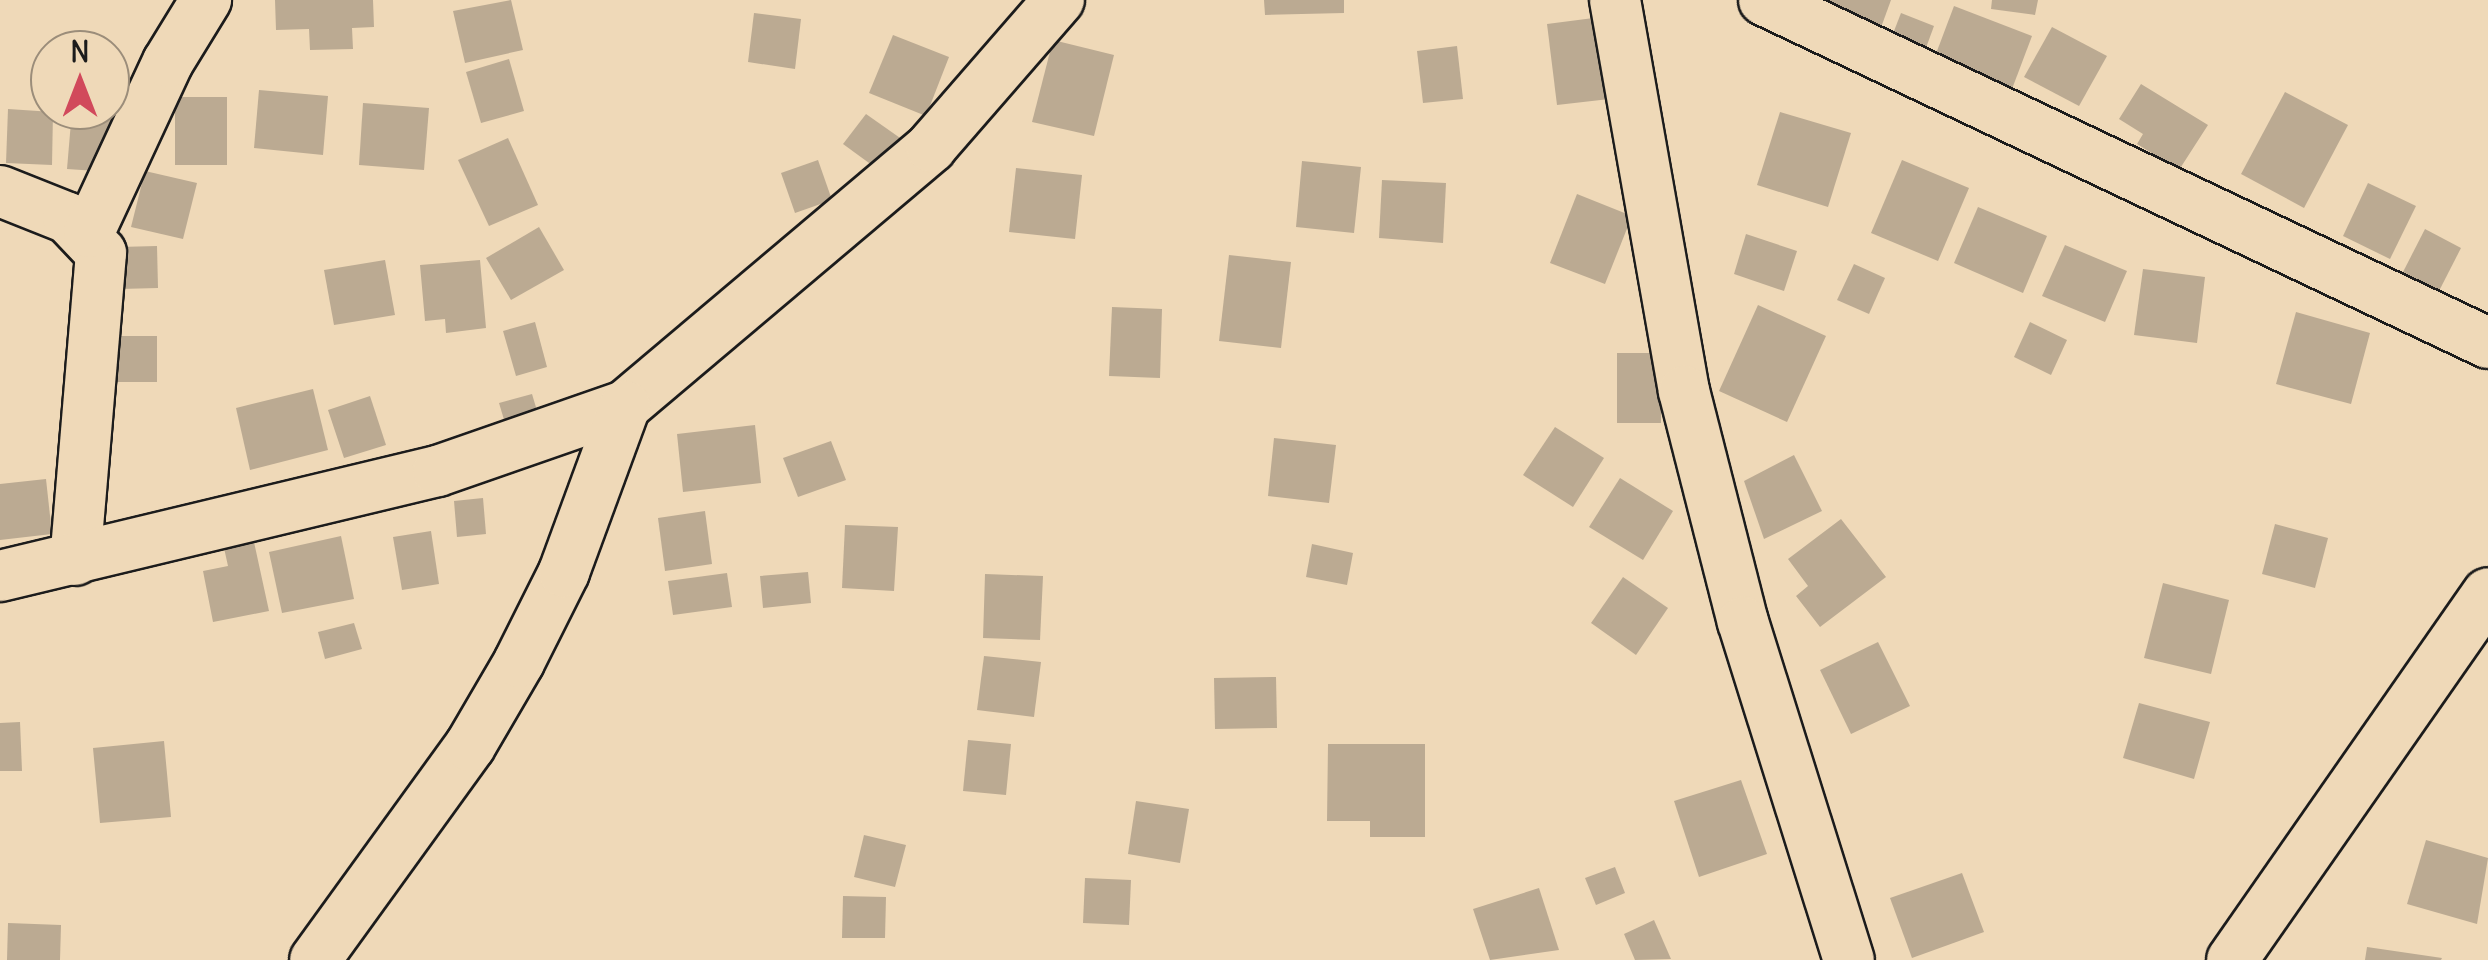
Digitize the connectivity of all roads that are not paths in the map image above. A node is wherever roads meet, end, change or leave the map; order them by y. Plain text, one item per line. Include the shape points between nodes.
1 (206, 0) edge
2 (1060, 0) edge
3 (1614, 0) edge
4 (1764, 0) edge
5 (0, 191) edge
6 (89, 232) junction
7 (2488, 343) edge
8 (626, 406) junction
9 (75, 560) junction
10 (0, 576) edge
11 (2488, 594) edge
12 (315, 960) edge
13 (1849, 960) edge
14 (2232, 960) edge

1 - 6 street via 168,62
2 - 8 street via 930,147
3 - 13 street via 1684,391 1743,622
4 - 7 street
5 - 6 street
6 - 9 street via 103,276 87,376
8 - 9 street via 438,471
8 - 12 street via 564,572 519,662 470,746
9 - 10 street
11 - 14 street

